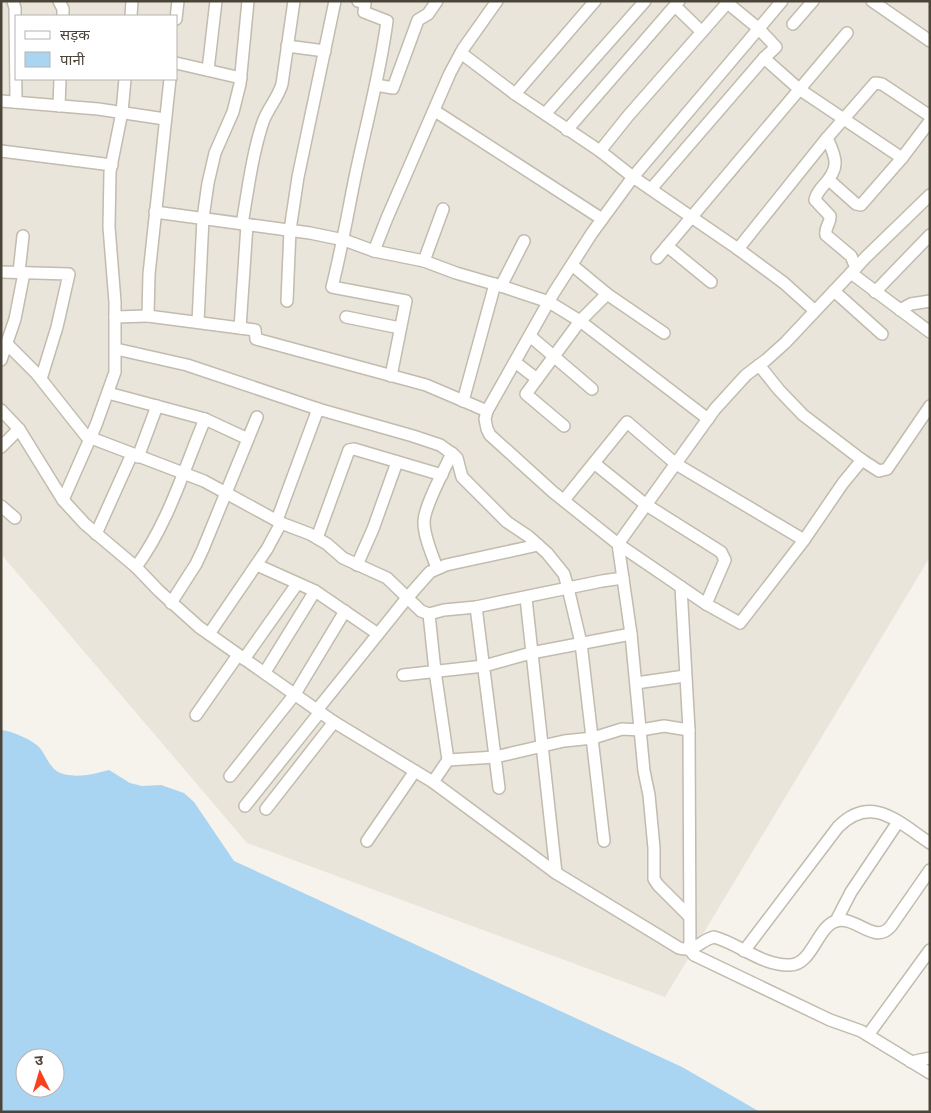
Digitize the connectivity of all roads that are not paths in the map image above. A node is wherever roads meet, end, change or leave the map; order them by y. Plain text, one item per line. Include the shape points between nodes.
1 (13, 1) edge
2 (59, 1) edge
3 (132, 1) edge
4 (178, 1) edge
5 (216, 1) edge
6 (248, 1) edge
7 (294, 1) edge
8 (335, 1) edge
9 (437, 1) edge
10 (497, 1) edge
11 (595, 1) edge
12 (645, 1) edge
13 (782, 1) edge
14 (813, 1) edge
15 (872, 1) edge
16 (892, 1) edge
17 (361, 2) edge
18 (727, 2) edge
19 (677, 4) edge
20 (885, 11) junction
21 (15, 15) edge
22 (63, 15) edge
23 (132, 15) edge
24 (176, 15) edge
25 (793, 24) dead end
26 (758, 28) junction
27 (702, 32) junction
28 (847, 33) dead end
29 (928, 35) edge
30 (287, 46) junction
31 (325, 51) junction
32 (461, 53) junction
33 (764, 58) junction
34 (178, 63) edge
35 (208, 70) junction
36 (241, 78) junction
37 (16, 80) edge
38 (60, 80) edge
39 (125, 80) edge
40 (170, 80) edge
41 (376, 85) junction
42 (799, 89) junction
43 (515, 94) junction
44 (1, 101) edge
45 (16, 102) junction
46 (59, 106) junction
47 (435, 111) junction
48 (122, 112) junction
49 (545, 114) junction
50 (930, 116) edge
51 (844, 118) junction
52 (165, 119) junction
53 (930, 122) edge
54 (567, 130) junction
55 (827, 138) junction
56 (1, 150) edge
57 (600, 151) junction
58 (902, 158) junction
59 (112, 165) junction
60 (633, 177) junction
61 (829, 180) junction
62 (651, 189) junction
63 (930, 195) edge
64 (442, 209) dead end
65 (155, 212) junction
66 (691, 216) junction
67 (203, 218) junction
68 (602, 219) junction
69 (244, 224) junction
70 (290, 230) junction
71 (930, 235) edge
72 (23, 236) dead end
73 (344, 240) junction
74 (524, 242) dead end
75 (667, 246) junction
76 (738, 249) junction
77 (374, 250) junction
78 (657, 258) dead end
79 (424, 261) junction
80 (572, 265) junction
81 (853, 271) junction
82 (1, 272) edge
83 (22, 272) junction
84 (711, 282) dead end
85 (498, 285) junction
86 (834, 291) junction
87 (875, 292) junction
88 (607, 294) junction
89 (287, 301) dead end
90 (930, 301) edge
91 (549, 302) junction
92 (814, 310) junction
93 (900, 310) junction
94 (148, 316) junction
95 (346, 316) dead end
96 (115, 317) junction
97 (580, 321) junction
98 (198, 322) junction
99 (240, 328) junction
100 (400, 328) junction
101 (930, 332) edge
102 (664, 333) dead end
103 (882, 334) dead end
104 (530, 336) junction
105 (7, 344) junction
106 (116, 349) junction
107 (554, 357) junction
108 (1, 360) edge
109 (515, 362) junction
110 (760, 365) junction
111 (391, 376) junction
112 (40, 379) junction
113 (537, 379) junction
114 (592, 389) dead end
115 (108, 393) junction
116 (463, 401) junction
117 (157, 406) junction
118 (930, 406) edge
119 (318, 409) junction
120 (1, 410) edge
121 (487, 411) junction
122 (258, 416) dead end
123 (205, 419) junction
124 (708, 419) junction
125 (564, 426) dead end
126 (19, 429) junction
127 (91, 439) junction
128 (248, 439) junction
129 (1, 447) edge
130 (452, 452) junction
131 (135, 456) junction
132 (862, 460) junction
133 (397, 462) junction
134 (594, 463) junction
135 (676, 464) junction
136 (182, 473) junction
137 (442, 475) junction
138 (226, 493) junction
139 (63, 500) junction
140 (564, 500) junction
141 (646, 504) junction
142 (1, 506) edge
143 (15, 518) dead end
144 (279, 522) junction
145 (96, 534) junction
146 (317, 538) junction
147 (804, 540) junction
148 (618, 544) junction
149 (538, 545) junction
150 (257, 565) junction
151 (357, 565) junction
152 (136, 568) junction
153 (437, 568) junction
154 (624, 578) junction
155 (297, 584) junction
156 (681, 587) junction
157 (568, 588) junction
158 (315, 591) junction
159 (407, 598) junction
160 (526, 598) junction
161 (171, 603) junction
162 (706, 604) junction
163 (476, 607) junction
164 (346, 612) junction
165 (429, 614) junction
166 (208, 634) junction
167 (378, 634) junction
168 (631, 634) junction
169 (581, 643) junction
170 (531, 653) junction
171 (241, 657) junction
172 (484, 666) junction
173 (435, 671) junction
174 (265, 672) junction
175 (403, 675) dead end
176 (686, 676) junction
177 (636, 683) junction
178 (295, 694) junction
179 (319, 711) junction
180 (196, 715) dead end
181 (334, 722) junction
182 (640, 730) junction
183 (689, 730) junction
184 (593, 738) junction
185 (542, 747) junction
186 (494, 757) junction
187 (448, 760) junction
188 (415, 771) junction
189 (230, 776) dead end
190 (433, 782) junction
191 (499, 788) dead end
192 (245, 806) dead end
193 (266, 809) dead end
194 (898, 822) junction
195 (367, 841) dead end
196 (604, 841) dead end
197 (930, 843) edge
198 (930, 870) edge
199 (556, 873) junction
200 (689, 916) junction
201 (836, 921) junction
202 (690, 950) junction
203 (744, 950) junction
204 (930, 950) edge
205 (868, 1035) junction
206 (930, 1058) edge
207 (911, 1062) junction
208 (930, 1073) edge

1 - 21 street
2 - 22 street
3 - 23 street
4 - 24 street
5 - 35 street
6 - 36 street
7 - 30 street
8 - 31 street
9 - 41 street via 428,14 418,20 394,88
10 - 32 street
11 - 43 street
12 - 49 street
13 - 26 street
14 - 25 street
15 - 20 street
16 - 20 street
17 - 41 street via 365,3 364,12 387,21
18 - 26 street
18 - 27 street
19 - 27 street
19 - 54 street
20 - 29 street
26 - 33 street via 776,47
26 - 60 street
27 - 57 street
28 - 42 street
30 - 31 street
30 - 69 street via 281,89 267,112 256,146
31 - 70 street
32 - 43 street
32 - 47 street
33 - 42 street
33 - 62 street
34 - 35 street
35 - 36 street
36 - 67 street via 233,112 215,153
37 - 45 street
38 - 46 street
39 - 48 street
40 - 52 street
41 - 73 street
42 - 51 street
42 - 66 street
43 - 49 street
44 - 45 street
45 - 46 street
46 - 48 street
47 - 68 street
47 - 77 street
48 - 52 street
48 - 59 street
49 - 54 street
50 - 51 street via 877,83
51 - 55 street
51 - 58 street
52 - 65 street
53 - 58 street
54 - 57 street
55 - 61 street via 836,162
55 - 76 street
56 - 59 street
57 - 60 street
58 - 61 street via 860,205
59 - 96 street via 109,227
60 - 62 street
60 - 68 street
61 - 81 street via 815,200 830,216 826,235 851,256
62 - 66 street
63 - 81 street
64 - 79 street
65 - 67 street
65 - 94 street
66 - 75 street
66 - 76 street
67 - 69 street
67 - 98 street
68 - 80 street
69 - 70 street
69 - 99 street
70 - 73 street
70 - 89 street
71 - 87 street
72 - 83 street
73 - 77 street
73 - 100 street via 332,287 406,301
74 - 85 street
75 - 78 street
75 - 84 street
76 - 92 street
77 - 79 street
79 - 85 street
80 - 88 street
80 - 91 street
81 - 86 street
81 - 87 street
82 - 83 street
83 - 105 street via 15,319
83 - 112 street via 69,274 57,327
85 - 91 street
85 - 116 street
86 - 92 street
86 - 103 street
87 - 93 street
88 - 97 street
88 - 102 street
90 - 93 street via 911,304
91 - 97 street
91 - 104 street
92 - 110 street
93 - 101 street
94 - 96 street
94 - 98 street
95 - 100 street
96 - 106 street
97 - 107 street
97 - 124 street
98 - 99 street
99 - 111 street via 255,330 256,339
100 - 111 street
104 - 107 street
104 - 109 street
105 - 108 street
105 - 112 street
106 - 115 street via 115,372
106 - 119 street via 187,364
107 - 113 street
107 - 114 street
109 - 113 street
109 - 121 street
110 - 124 street via 746,375
110 - 132 street via 803,415
111 - 116 street via 426,385
112 - 127 street
113 - 125 street via 526,394
115 - 117 street
115 - 127 street
116 - 121 street
117 - 123 street
117 - 131 street
118 - 132 street via 887,469 879,471
119 - 130 street via 413,436
119 - 144 street
120 - 126 street
121 - 140 street via 486,428 490,435
122 - 128 street
123 - 128 street
123 - 136 street
124 - 135 street
126 - 129 street
126 - 139 street
127 - 131 street
127 - 139 street
128 - 138 street
130 - 137 street
130 - 149 street via 462,477 507,522
131 - 136 street
131 - 145 street
132 - 147 street
133 - 137 street
133 - 146 street via 349,450
133 - 151 street
134 - 135 street via 627,422
134 - 140 street
134 - 141 street
135 - 141 street
135 - 147 street
136 - 138 street
136 - 152 street via 150,549
137 - 153 street via 424,521
138 - 144 street
138 - 161 street via 196,564
139 - 145 street
140 - 148 street
141 - 148 street
141 - 162 street via 721,552 725,560
142 - 143 street
144 - 146 street
144 - 150 street
145 - 152 street
146 - 151 street
147 - 162 street via 740,623
148 - 154 street
148 - 156 street
149 - 153 street
149 - 157 street via 564,574
150 - 155 street
150 - 166 street
151 - 159 street via 387,578
152 - 161 street
153 - 159 street via 423,578
154 - 157 street
154 - 168 street
155 - 158 street
155 - 171 street
156 - 162 street
156 - 176 street
157 - 160 street
157 - 169 street
158 - 164 street
158 - 174 street
159 - 165 street
159 - 167 street
160 - 163 street
160 - 170 street
161 - 166 street
163 - 165 street
163 - 172 street
164 - 167 street
164 - 178 street
165 - 173 street
166 - 171 street
167 - 179 street
168 - 169 street
168 - 177 street
169 - 170 street
169 - 184 street
170 - 172 street
170 - 185 street
171 - 174 street
171 - 180 street
172 - 173 street
172 - 186 street
173 - 175 street
173 - 187 street
174 - 178 street
176 - 177 street
176 - 183 street
177 - 182 street
178 - 179 street
178 - 189 street
179 - 181 street
179 - 192 street
181 - 188 street
181 - 193 street
182 - 183 street via 664,726
182 - 184 street via 622,729
182 - 200 street via 654,848 654,878
183 - 200 street
184 - 185 street
184 - 196 street
185 - 186 street
185 - 199 street
186 - 187 street
186 - 191 street
187 - 190 street
188 - 190 street
188 - 195 street
190 - 199 street
194 - 197 street
194 - 201 street via 851,892
194 - 203 street via 870,810 845,821
198 - 201 street via 884,933 876,934 848,920
199 - 202 street via 679,948
200 - 202 street
201 - 203 street via 797,964 769,962
202 - 203 street via 714,937
202 - 205 street via 756,986
204 - 205 street
205 - 207 street
206 - 207 street
207 - 208 street

